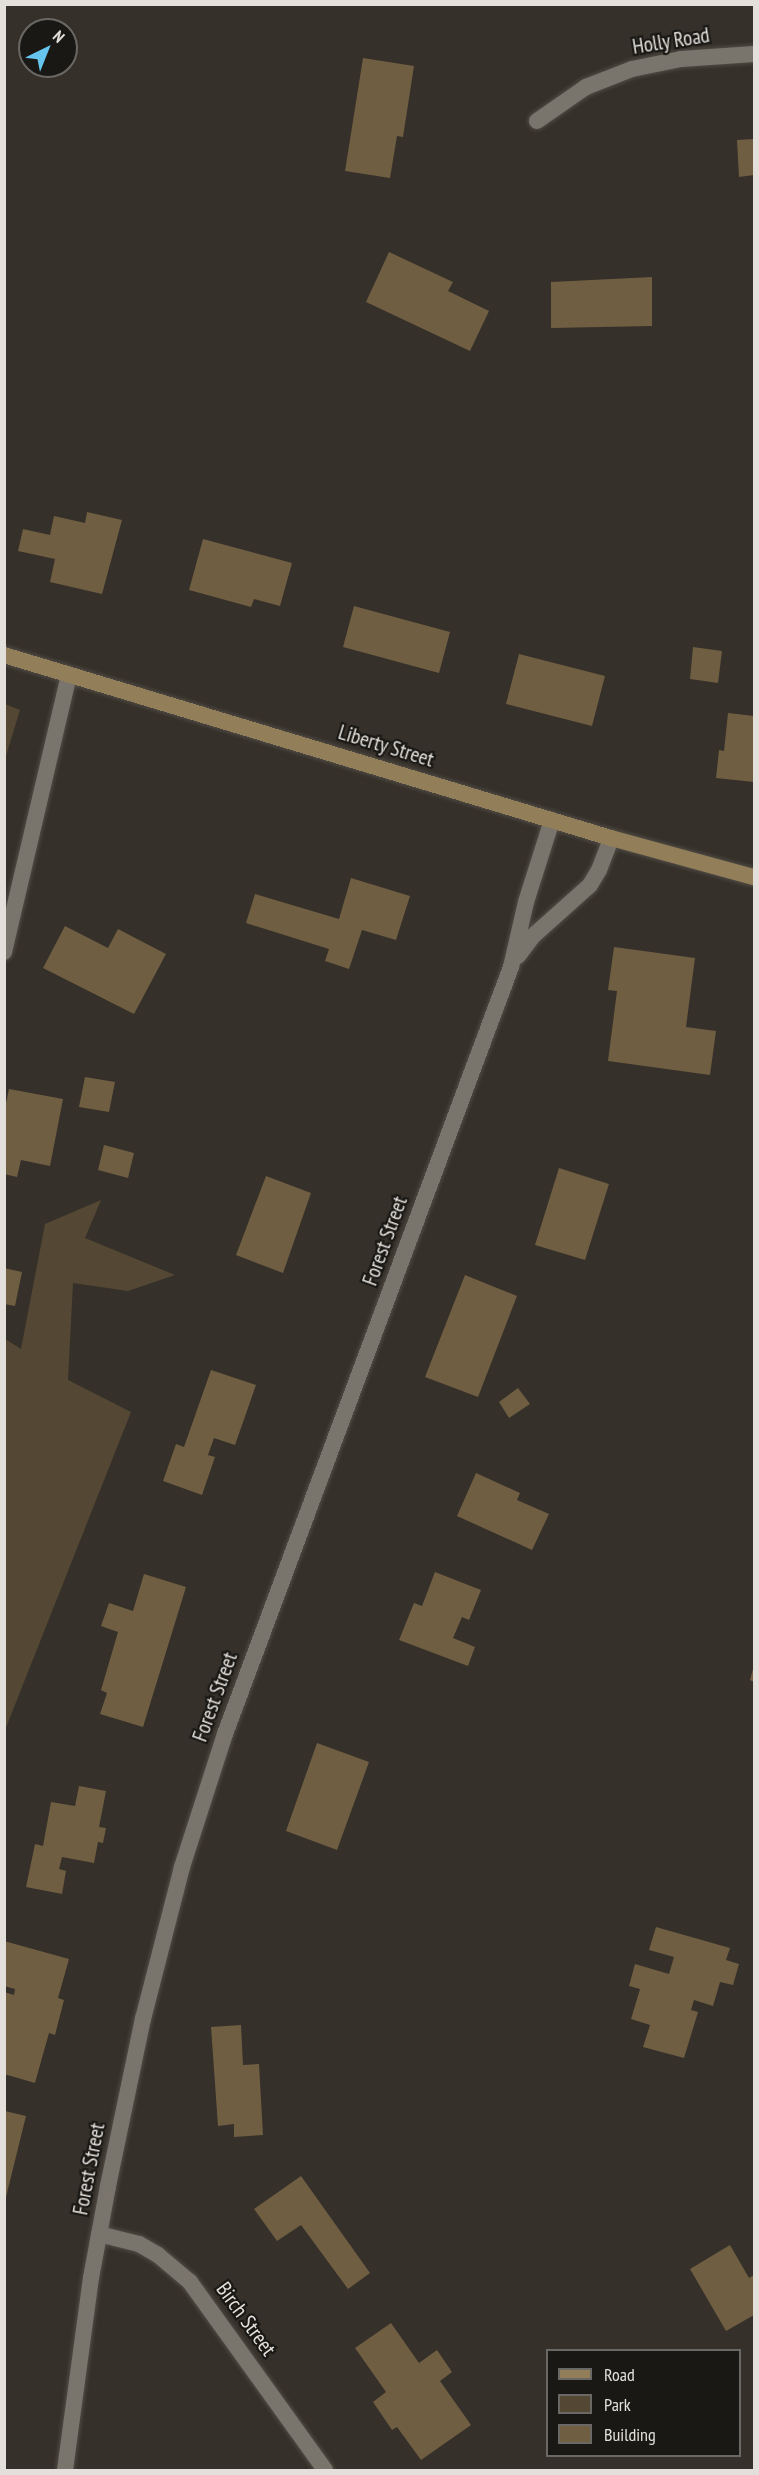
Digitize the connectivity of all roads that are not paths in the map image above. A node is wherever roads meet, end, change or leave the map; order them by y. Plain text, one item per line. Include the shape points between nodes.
1 (754, 54) edge
2 (537, 121) dead end
3 (4, 655) edge
4 (69, 674) junction
5 (552, 820) junction
6 (612, 838) junction
7 (754, 878) edge
8 (4, 952) edge
9 (511, 967) junction
10 (99, 2234) junction
11 (65, 2470) edge
12 (325, 2470) edge

1 - 2 street, Holly Road via 681,59 632,69 586,87
3 - 4 main road, Liberty Street
4 - 5 main road, Liberty Street
4 - 8 street
5 - 6 main road, Liberty Street
5 - 9 street, Forest Street via 526,902
6 - 7 main road, Liberty Street
6 - 9 street, Forest Street via 590,885 533,936
9 - 10 street, Forest Street via 202,1801 146,2008
10 - 11 street, Forest Street
10 - 12 street, Birch Street via 139,2244 190,2282

